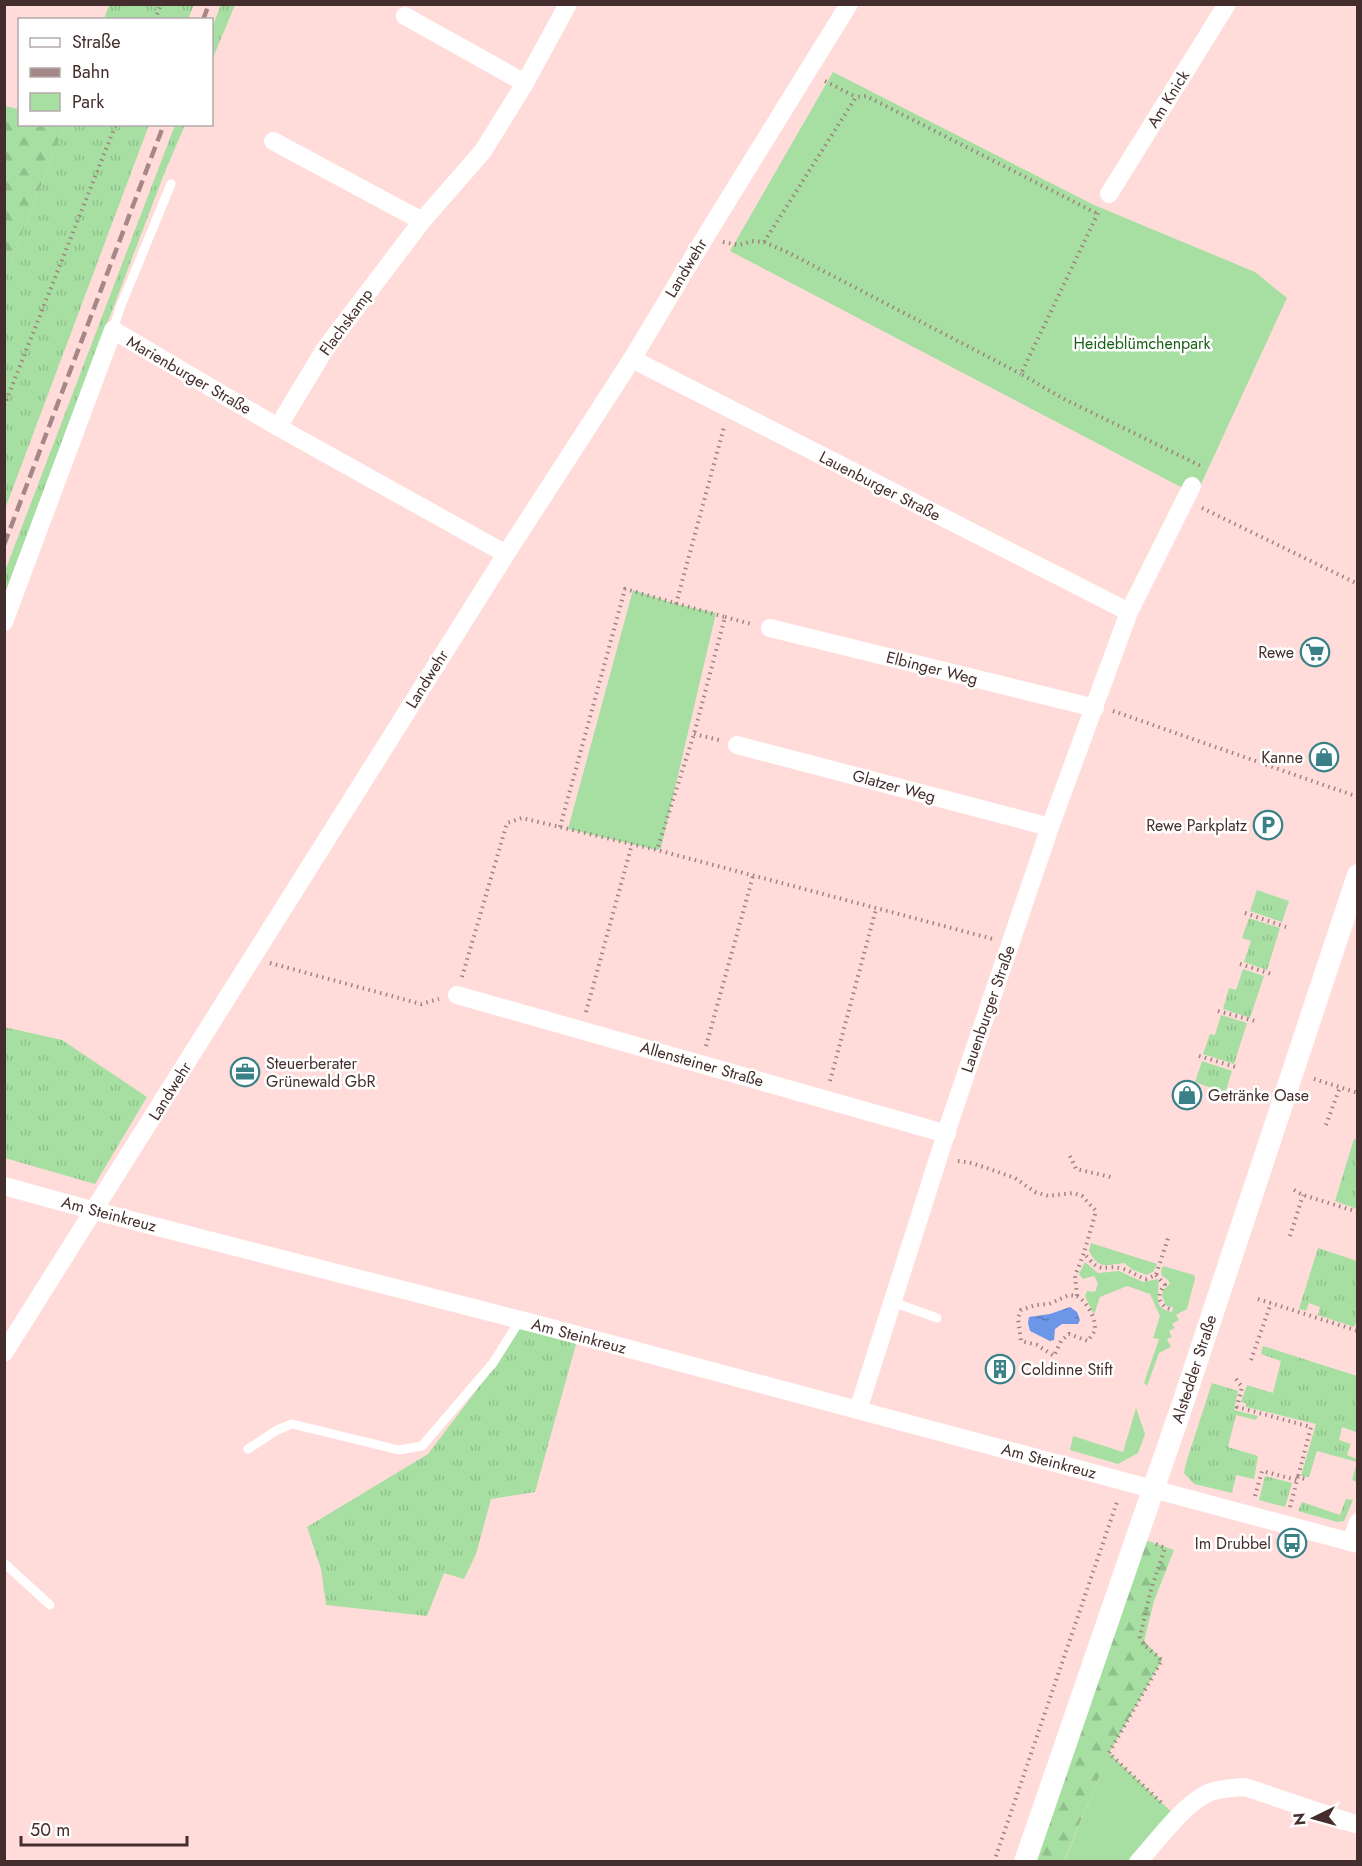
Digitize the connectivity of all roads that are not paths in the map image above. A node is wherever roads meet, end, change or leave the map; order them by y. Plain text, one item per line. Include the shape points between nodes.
1 (568, 4) edge
2 (849, 4) edge
3 (1227, 4) edge
4 (405, 16) dead end
5 (525, 83) junction
6 (273, 141) dead end
7 (171, 184) dead end
8 (1109, 194) road end
9 (422, 221) junction
10 (113, 330) junction
11 (632, 360) junction
12 (278, 427) junction
13 (1188, 493) road end
14 (506, 554) junction
15 (1128, 612) junction
16 (4, 622) edge
17 (770, 628) road end
18 (1095, 708) junction
19 (737, 745) road end
20 (1050, 827) junction
21 (1358, 875) edge
22 (457, 995) road end
23 (947, 1134) junction
24 (4, 1186) edge
25 (95, 1211) junction
26 (893, 1302) junction
27 (937, 1318) dead end
28 (520, 1320) junction
29 (7, 1344) edge
30 (858, 1410) junction
31 (248, 1449) dead end
32 (1153, 1490) junction
33 (1358, 1522) edge
34 (1354, 1543) edge
35 (4, 1563) edge
36 (50, 1605) dead end
37 (1358, 1825) edge
38 (1025, 1862) edge
39 (1138, 1862) edge

1 - 5 street, Flachskamp
2 - 11 street, Landwehr
3 - 8 street, Am Knick
4 - 5 street
5 - 9 street, Flachskamp via 483,151
6 - 9 street
7 - 10 lane
9 - 12 street, Flachskamp via 325,349
10 - 12 street, Marienburger Straße
10 - 16 street, Marienburger Straße
11 - 14 street, Landwehr
11 - 15 street, Lauenburger Straße
12 - 14 street, Marienburger Straße
13 - 15 street, Lauenburger Straße
14 - 25 street, Landwehr
15 - 18 street, Lauenburger Straße
17 - 18 street, Elbinger Weg
18 - 20 street, Lauenburger Straße
19 - 20 street, Glatzer Weg
20 - 23 street, Lauenburger Straße
21 - 32 street, Alstedder Straße
22 - 23 street, Allensteiner Straße
23 - 26 street, Lauenburger Straße
24 - 25 street, Am Steinkreuz
25 - 28 street, Am Steinkreuz
25 - 29 street, Landwehr
26 - 27 lane
26 - 30 street, Lauenburger Straße
28 - 30 street, Am Steinkreuz
28 - 31 lane via 493,1363 422,1446 399,1450 292,1424
30 - 32 street, Am Steinkreuz
32 - 34 street
32 - 38 street, Alstedder Straße
33 - 34 street
35 - 36 lane
37 - 39 street via 1245,1787 1229,1788 1197,1799

